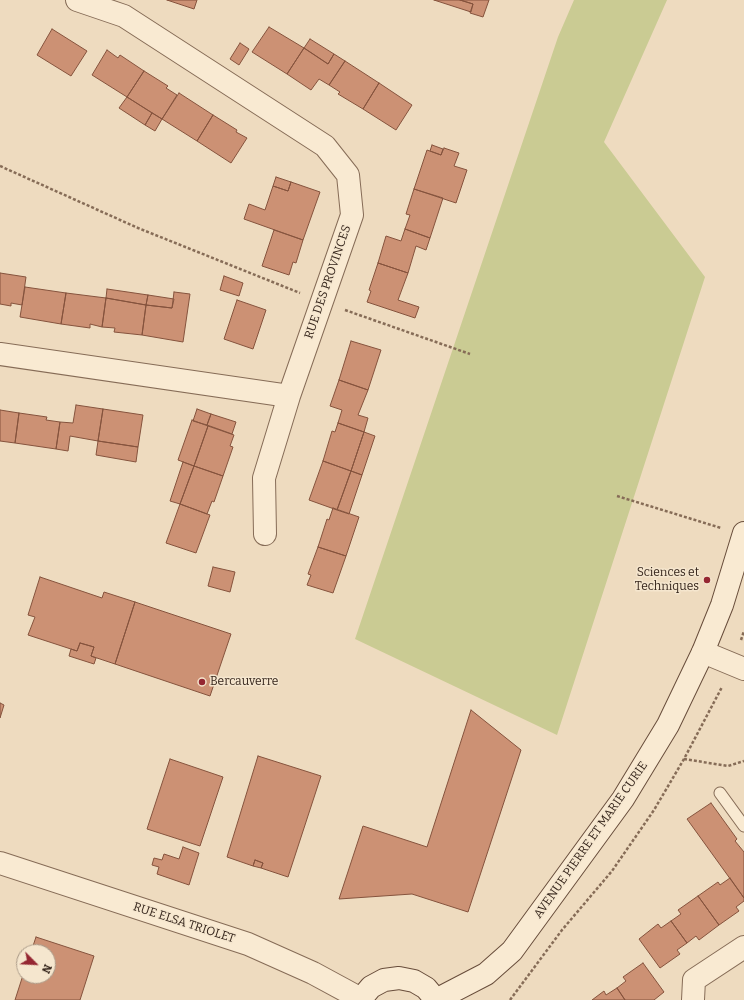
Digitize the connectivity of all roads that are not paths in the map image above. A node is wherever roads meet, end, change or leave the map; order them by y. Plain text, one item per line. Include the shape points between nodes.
1 (77, 0) edge
2 (127, 8) edge
3 (0, 354) edge
4 (289, 396) junction
5 (265, 534) dead end
6 (744, 534) edge
7 (703, 652) junction
8 (744, 669) edge
9 (720, 793) dead end
10 (744, 826) edge
11 (0, 864) edge
12 (744, 947) edge
13 (360, 999) edge
14 (436, 1000) edge
15 (692, 1000) edge

1 - 2 street, RUE DES PROVINCES
2 - 4 street, RUE DES PROVINCES via 325,146 348,175 352,215
3 - 4 street
4 - 5 street, RUE DES PROVINCES via 264,478
6 - 7 street, AVENUE PIERRE ET MARIE CURIE via 722,605
7 - 8 street
7 - 14 street, AVENUE PIERRE ET MARIE CURIE via 668,726 634,782 512,951 486,974
9 - 10 lane
11 - 13 street, RUE ELSA TRIOLET via 248,944 313,973
12 - 15 street via 694,980
13 - 14 street via 384,980 399,978 414,981 426,988

